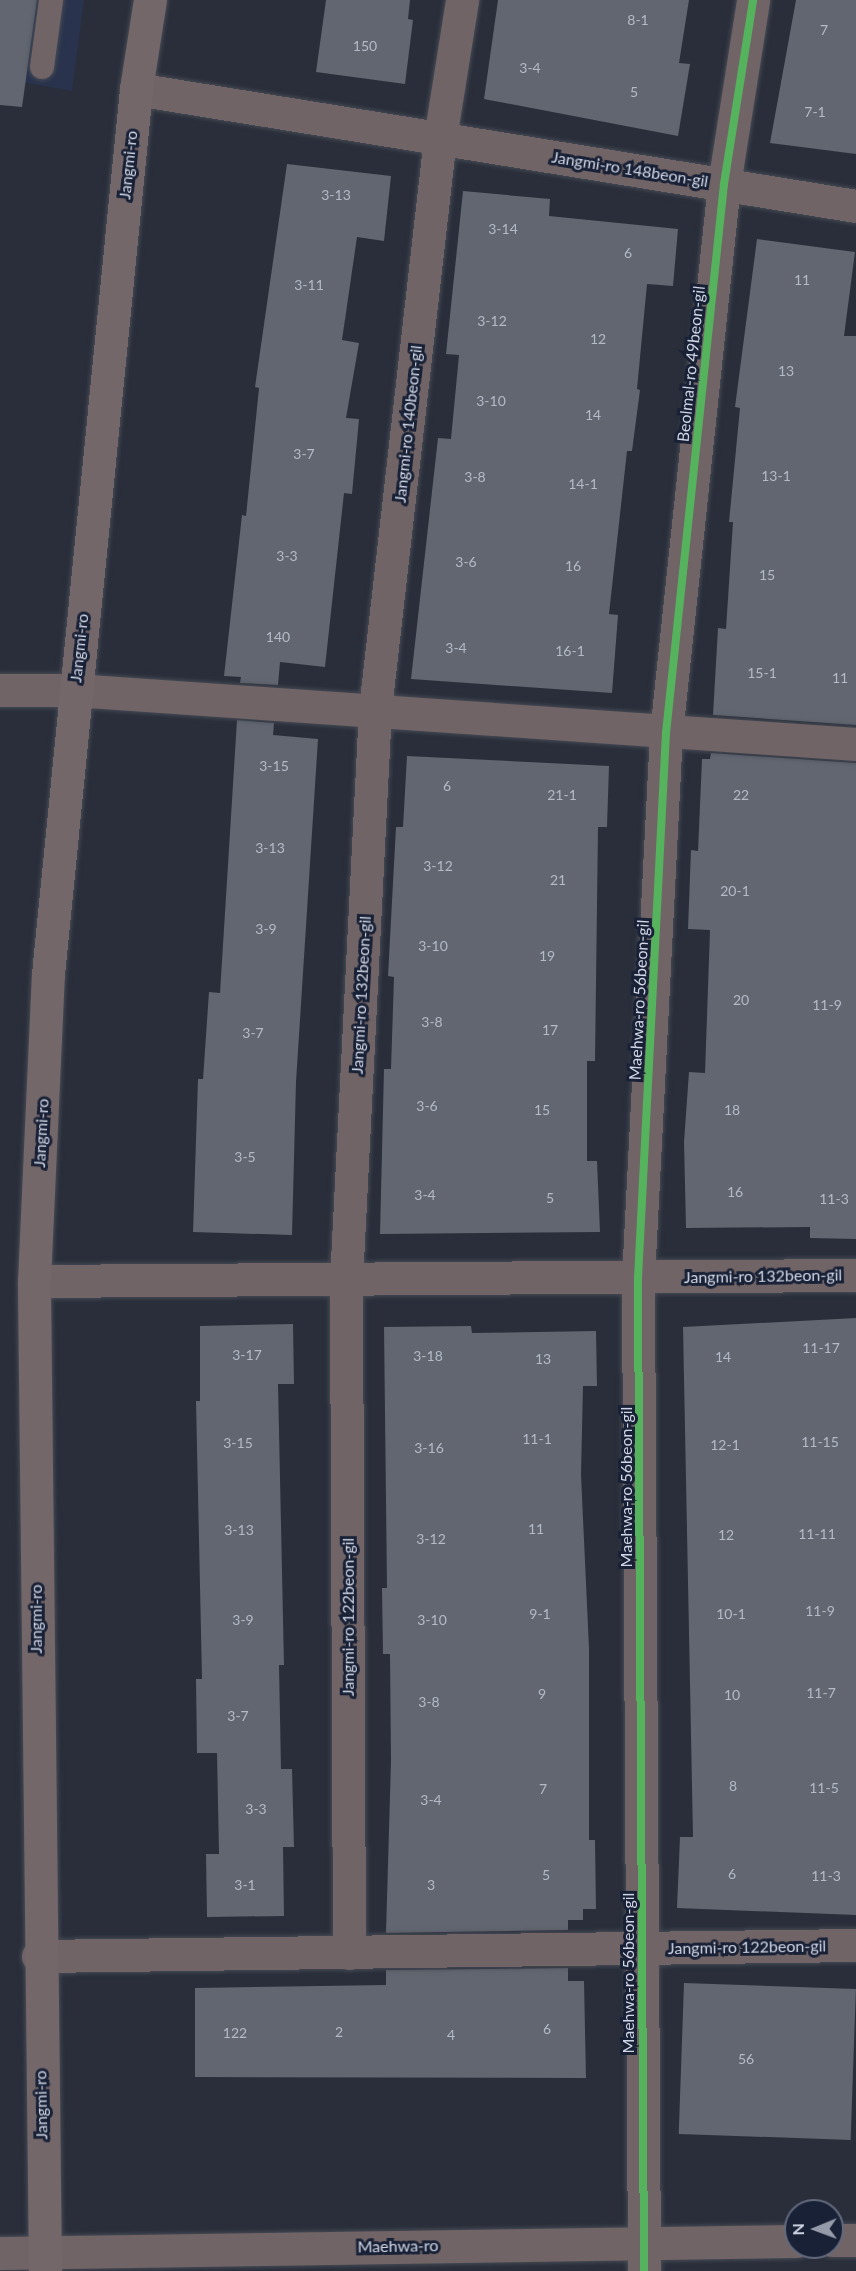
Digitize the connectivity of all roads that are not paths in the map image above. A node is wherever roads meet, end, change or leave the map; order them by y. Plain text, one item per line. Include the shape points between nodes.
1 (51, 0) edge
2 (150, 0) edge
3 (462, 0) edge
4 (753, 0) edge
5 (42, 67) dead end
6 (136, 89) junction
7 (440, 138) junction
8 (724, 184) junction
9 (856, 206) edge
10 (0, 690) edge
11 (74, 690) junction
12 (375, 709) junction
13 (666, 733) junction
14 (856, 744) edge
15 (856, 1275) edge
16 (638, 1278) junction
17 (34, 1281) junction
18 (346, 1281) junction
19 (856, 1946) edge
20 (641, 1949) junction
21 (349, 1953) junction
22 (38, 1956) junction
23 (784, 2242) edge
24 (0, 2253) edge
25 (644, 2256) edge
26 (45, 2262) edge

1 - 5 lane
2 - 6 street, Jangmi-ro
3 - 7 street
4 - 8 street, Beolmal-ro 49beon-gil
6 - 7 street, Jangmi-ro 148beon-gil
6 - 11 street, Jangmi-ro
7 - 8 street, Jangmi-ro 148beon-gil
7 - 12 street, Jangmi-ro 140beon-gil
8 - 9 street, Jangmi-ro 148beon-gil
8 - 13 street, Beolmal-ro 49beon-gil
10 - 11 street
11 - 12 street
11 - 17 street, Jangmi-ro via 48,974
12 - 13 street
12 - 18 street, Jangmi-ro 132beon-gil
13 - 14 street
13 - 16 street, Maehwa-ro 56beon-gil
15 - 16 street, Jangmi-ro 132beon-gil
16 - 18 street, Jangmi-ro 132beon-gil
16 - 20 street, Maehwa-ro 56beon-gil
17 - 18 street, Jangmi-ro 132beon-gil
17 - 22 street, Jangmi-ro
18 - 21 street, Jangmi-ro 122beon-gil
19 - 20 street, Jangmi-ro 122beon-gil
20 - 21 street, Jangmi-ro 122beon-gil
20 - 25 street, Maehwa-ro 56beon-gil
21 - 22 street, Jangmi-ro 122beon-gil
22 - 26 street, Jangmi-ro
23 - 25 street, Maehwa-ro
24 - 26 street, Maehwa-ro
25 - 26 street, Maehwa-ro

